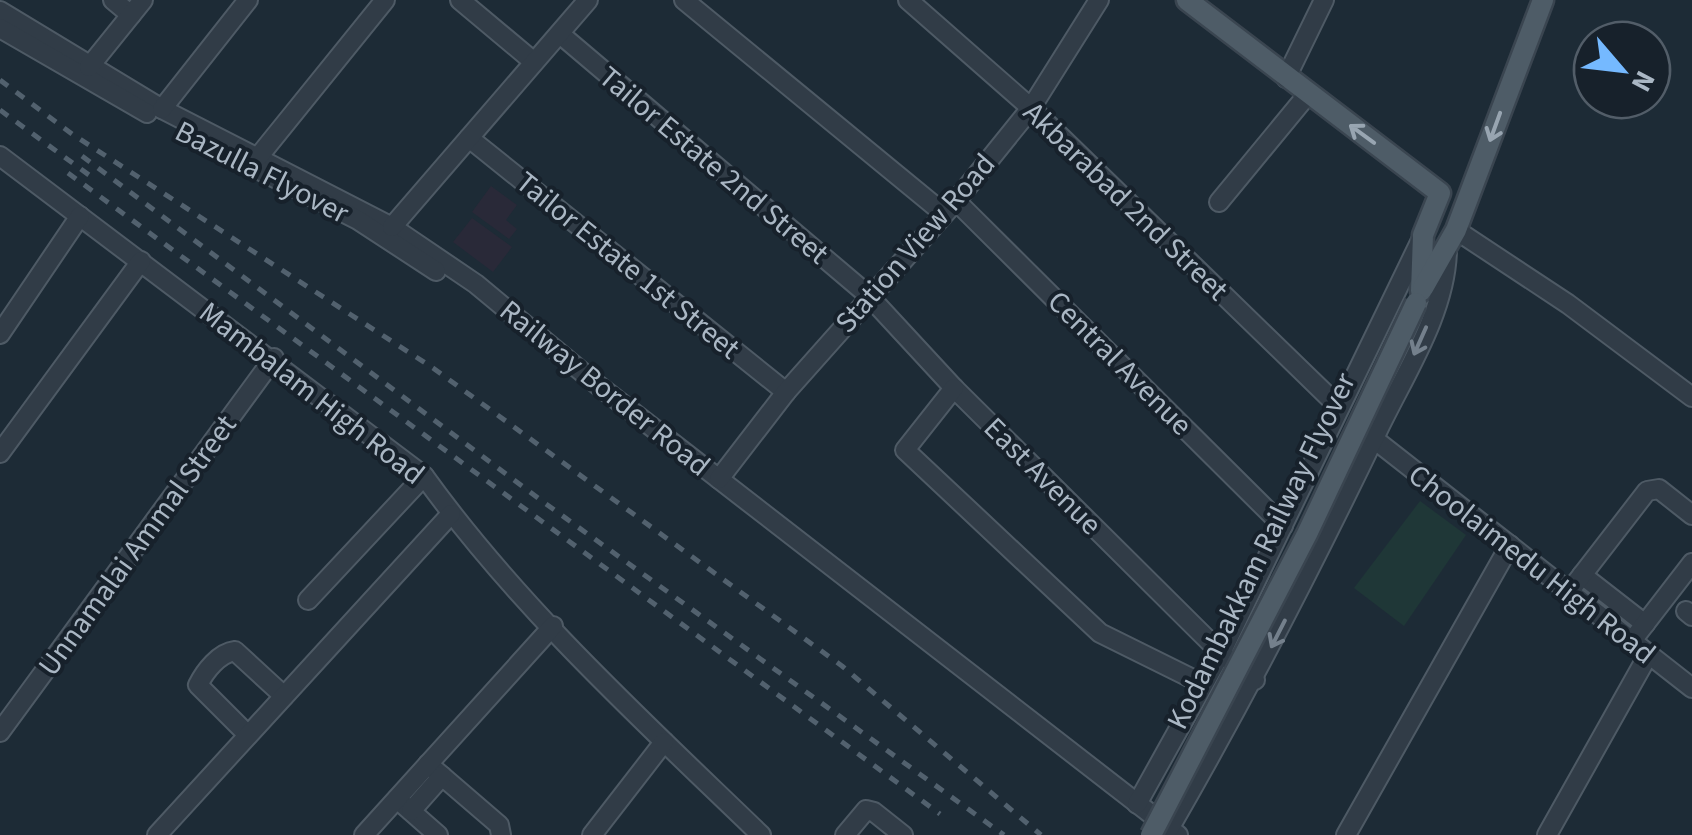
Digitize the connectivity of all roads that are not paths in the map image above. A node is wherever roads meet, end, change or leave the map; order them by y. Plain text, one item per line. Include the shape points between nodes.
1 (113, 0) edge
2 (248, 0) edge
3 (384, 0) edge
4 (460, 0) edge
5 (588, 0) edge
6 (684, 0) edge
7 (908, 0) edge
8 (1100, 0) edge
9 (1187, 0) edge
10 (1324, 0) edge
11 (1542, 0) edge
12 (137, 7) edge
13 (0, 11) edge
14 (0, 28) edge
15 (560, 34) junction
16 (534, 62) junction
17 (89, 67) junction
18 (1286, 78) junction
19 (1308, 94) junction
20 (1031, 108) junction
21 (162, 109) junction
22 (469, 138) junction
23 (0, 156) edge
24 (259, 156) junction
25 (1219, 202) dead end
26 (949, 206) junction
27 (80, 216) junction
28 (392, 226) junction
29 (1423, 234) junction
30 (1451, 240) junction
31 (141, 261) junction
32 (868, 295) junction
33 (1418, 297) junction
34 (519, 323) junction
35 (0, 334) edge
36 (274, 358) junction
37 (954, 388) junction
38 (786, 392) junction
39 (1692, 397) edge
40 (1338, 406) junction
41 (1374, 439) junction
42 (0, 453) edge
43 (424, 476) junction
44 (719, 479) junction
45 (451, 514) junction
46 (1692, 515) edge
47 (1283, 526) junction
48 (1510, 545) junction
49 (1692, 563) edge
50 (1582, 574) junction
51 (1569, 592) junction
52 (308, 600) dead end
53 (1645, 624) junction
54 (553, 626) junction
55 (1631, 642) junction
56 (1221, 652) junction
57 (1647, 656) junction
58 (1255, 680) junction
59 (1203, 684) junction
60 (1692, 688) edge
61 (284, 696) junction
62 (0, 732) edge
63 (248, 735) junction
64 (664, 742) junction
65 (435, 770) junction
66 (1137, 804) junction
67 (404, 805) junction
68 (1166, 833) edge
69 (157, 835) edge
70 (364, 835) edge
71 (438, 835) edge
72 (501, 835) edge
73 (592, 835) edge
74 (761, 835) edge
75 (845, 835) edge
76 (904, 835) edge
77 (1346, 835) edge
78 (1546, 835) edge

1 - 12 street
2 - 21 street
3 - 24 street
4 - 16 street
5 - 15 street
6 - 26 street, Central Avenue
7 - 20 street, Akbarabad 2nd Street
8 - 20 street, Station View Road
9 - 18 main road
10 - 18 street
11 -> 30 main road, Kodambakkam Railway Flyover
12 - 17 street
13 - 17 street, Railway Border Road
14 - 34 street, Bazulla Flyover via 112,95 358,220
15 - 16 street
15 - 32 street, Tailor Estate 2nd Street
16 - 22 street
17 - 21 street, Railway Border Road
18 - 19 main road
19 - 25 street
29 -> 19 main road via 1440,192
20 - 26 street, Station View Road
20 - 40 street, Akbarabad 2nd Street
21 - 24 street, Railway Border Road
22 - 28 street
22 - 38 street, Tailor Estate 1st Street
23 - 27 street, Mambalam High Road
24 - 28 street, Railway Border Road
26 - 32 street, Station View Road
26 - 47 street, Central Avenue
27 - 31 street, Mambalam High Road
27 - 35 street
28 - 34 street, Railway Border Road
29 - 33 main road, Kodambakkam Railway Flyover
29 - 40 street
30 - 33 main road, Kodambakkam Railway Flyover
30 - 39 street via 1568,304
30 -> 41 street via 1446,282
31 - 36 street, Mambalam High Road
31 - 42 street
32 - 37 street, East Avenue
32 - 38 street, Station View Road
33 - 68 main road, Kodambakkam Railway Flyover, bridge
34 - 44 street, Railway Border Road
36 - 43 street, Mambalam High Road
36 - 62 street, Unnamalai Ammal Street
37 - 56 street, East Avenue
37 - 59 street via 905,450 1100,633
38 - 44 street, Station View Road
40 - 47 street
41 - 48 street, Choolaimedu High Road
41 -> 58 street
43 - 45 street, Mambalam High Road
43 - 52 street
44 - 66 street, Railway Border Road
45 - 54 street, Mambalam High Road
45 - 61 street
46 - 50 street via 1651,489
47 - 56 street
48 - 51 street, Choolaimedu High Road
48 - 77 street
49 - 53 street
50 - 51 street
50 - 53 street
51 - 55 street, Choolaimedu High Road
53 - 55 street
54 - 64 street, Mambalam High Road
54 - 65 street
55 - 57 street, Choolaimedu High Road
56 - 58 street, East Avenue
56 - 59 street
57 - 60 street, Choolaimedu High Road
57 - 78 street
58 - 68 street
59 - 66 street
61 - 63 street
61 - 63 street via 235,651 211,668 198,685
63 - 69 street
64 - 73 street
64 - 74 street, Mambalam High Road
65 - 67 street
65 - 72 street via 499,825
66 - 68 street, Railway Border Road
67 - 70 street
67 - 71 street
75 - 76 street via 870,810

